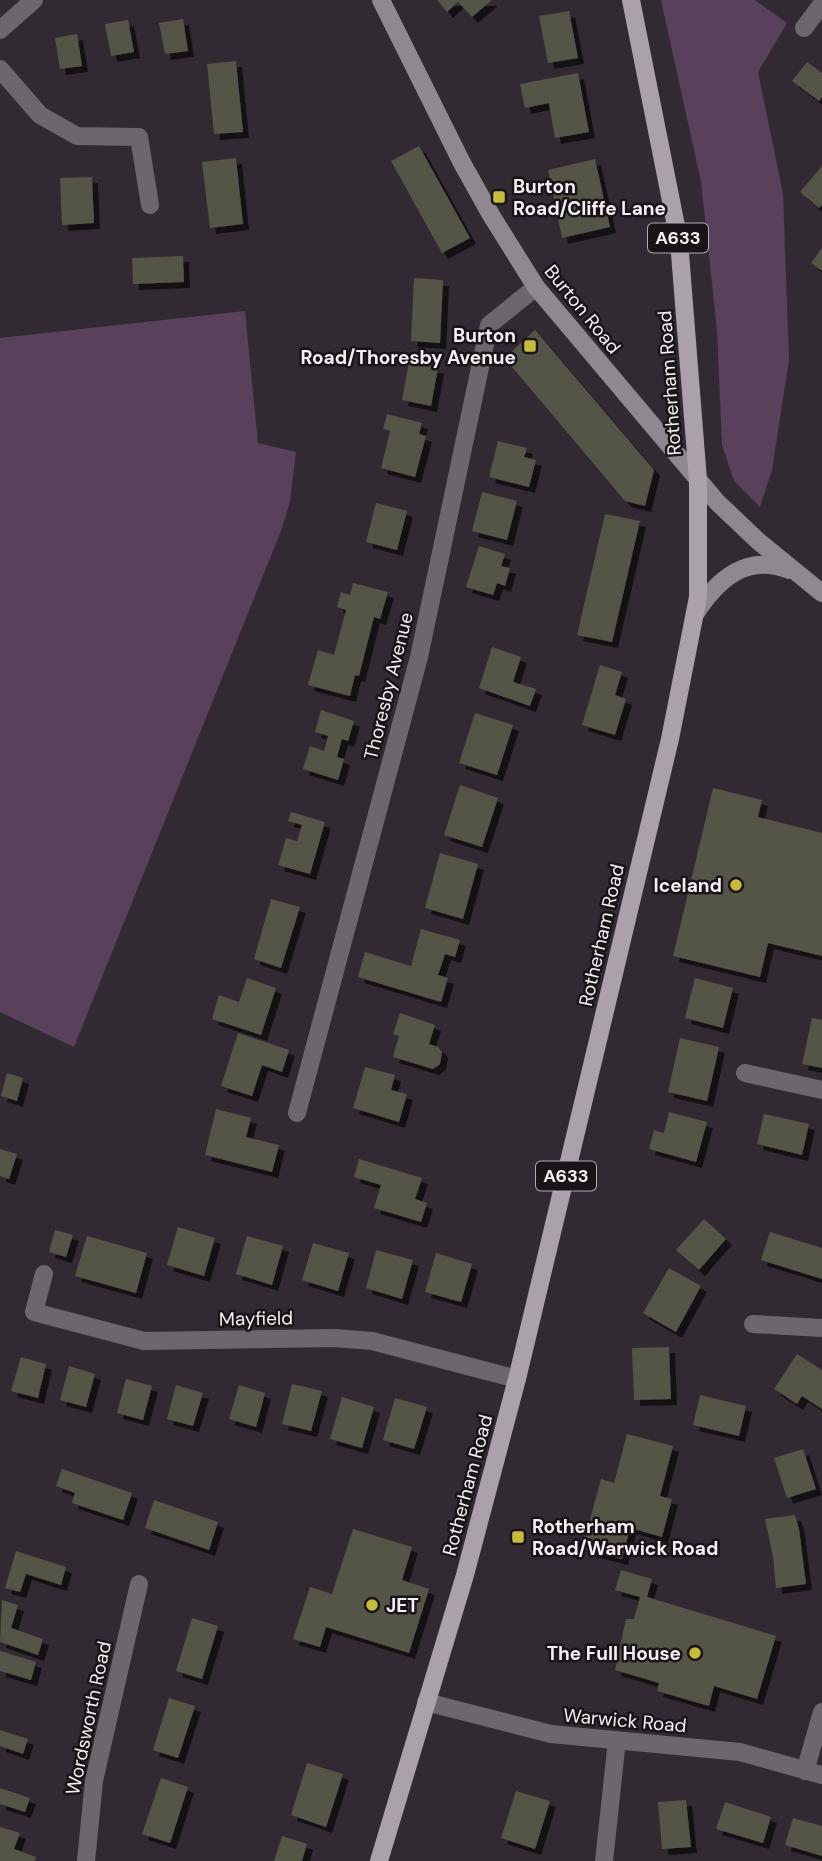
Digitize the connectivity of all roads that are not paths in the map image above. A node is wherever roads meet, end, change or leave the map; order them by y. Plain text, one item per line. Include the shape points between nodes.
1 (34, 0) edge
2 (631, 0) edge
3 (383, 1) edge
4 (822, 4) edge
5 (804, 28) dead end
6 (0, 30) edge
7 (0, 69) edge
8 (150, 205) dead end
9 (536, 287) junction
10 (698, 480) junction
11 (799, 574) junction
12 (822, 593) edge
13 (695, 614) junction
14 (745, 1073) dead end
15 (822, 1090) edge
16 (297, 1113) dead end
17 (44, 1273) dead end
18 (753, 1324) dead end
19 (822, 1328) edge
20 (517, 1379) junction
21 (139, 1584) dead end
22 (426, 1702) junction
23 (822, 1712) edge
24 (617, 1740) junction
25 (814, 1773) edge
26 (86, 1861) edge
27 (379, 1861) edge
28 (604, 1861) edge

1 - 6 street
2 - 10 main road, Rotherham Road / A633 via 679,241
3 - 9 street, Burton Road via 462,163
4 - 5 street
7 - 8 street via 40,115 77,136 139,137
9 - 10 street, Burton Road
9 - 16 street, Thoresby Avenue via 489,325 419,657
10 - 11 street, Burton Road via 751,535
10 - 13 main road, Rotherham Road / A633
11 - 12 street, Burton Road
11 - 13 street via 779,566 746,567 719,582
13 - 20 main road, Rotherham Road / A633 via 670,739
14 - 15 street
17 - 20 street, Mayfield via 34,1311 144,1341 372,1340
18 - 19 street
20 - 22 main road, Rotherham Road / A633
21 - 26 street, Wordsworth Road via 93,1781
22 - 24 street, Warwick Road via 551,1734
22 - 27 main road, Rotherham Road / A633
23 - 25 street
24 - 25 street, Warwick Road via 740,1752
24 - 28 street

